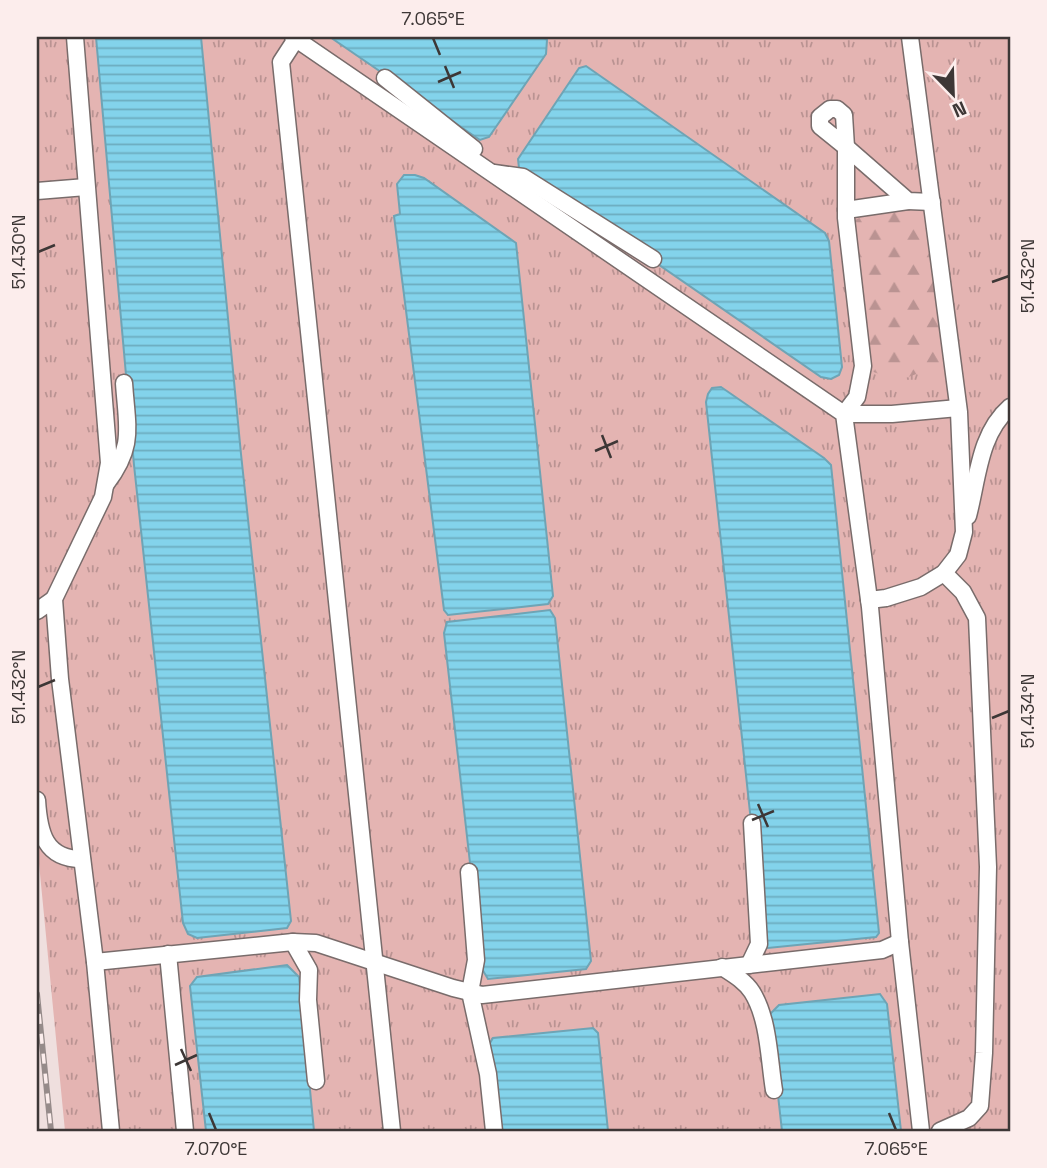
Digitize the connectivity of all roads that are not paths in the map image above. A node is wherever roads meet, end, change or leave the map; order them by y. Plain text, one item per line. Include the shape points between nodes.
1 (75, 37) edge
2 (910, 37) edge
3 (295, 38) edge
4 (385, 78) dead end
5 (490, 172) junction
6 (86, 187) junction
7 (37, 191) edge
8 (908, 201) junction
9 (932, 202) junction
10 (846, 209) junction
11 (653, 259) dead end
12 (124, 383) dead end
13 (1010, 407) edge
14 (958, 408) junction
15 (844, 414) junction
16 (105, 486) junction
17 (964, 532) junction
18 (944, 573) junction
19 (54, 599) junction
20 (869, 600) junction
21 (37, 611) edge
22 (37, 800) edge
23 (752, 823) dead end
24 (82, 859) junction
25 (469, 872) dead end
26 (293, 942) junction
27 (900, 942) junction
28 (168, 954) junction
29 (95, 962) junction
30 (375, 962) junction
31 (749, 965) junction
32 (722, 967) junction
33 (470, 992) junction
34 (316, 1081) dead end
35 (774, 1090) dead end
36 (111, 1131) edge
37 (186, 1131) edge
38 (392, 1131) edge
39 (494, 1131) edge
40 (921, 1131) edge
41 (940, 1131) edge

1 - 6 lane
2 - 9 lane
3 - 5 lane
3 - 30 lane via 281,62
4 - 5 lane via 486,159
5 - 11 lane via 523,177
5 - 15 lane
6 - 7 lane
6 - 16 lane via 109,463
8 - 9 lane
8 - 10 lane
8 - 10 lane via 846,147
9 - 14 lane
10 - 15 lane via 863,366 858,397
12 - 16 lane via 128,447
13 - 17 lane via 984,443
14 - 15 lane
14 - 17 lane
15 - 20 lane
16 - 19 lane
17 - 18 lane via 958,555
18 - 20 lane via 921,587
18 - 41 lane via 963,592 977,618 988,867 980,1105 969,1118
19 - 21 lane
19 - 24 lane
20 - 27 lane
22 - 24 lane via 38,821 51,850 66,859
23 - 31 lane via 759,944
24 - 29 lane
25 - 33 lane via 476,960
26 - 28 lane
26 - 30 lane via 316,943
26 - 34 lane via 309,970
27 - 31 lane via 882,950
27 - 40 lane
28 - 29 lane
28 - 37 lane
29 - 36 lane
30 - 33 lane
30 - 38 lane
31 - 32 lane
32 - 33 lane via 482,995
32 - 35 lane via 752,992 764,1022
33 - 39 lane via 488,1074

